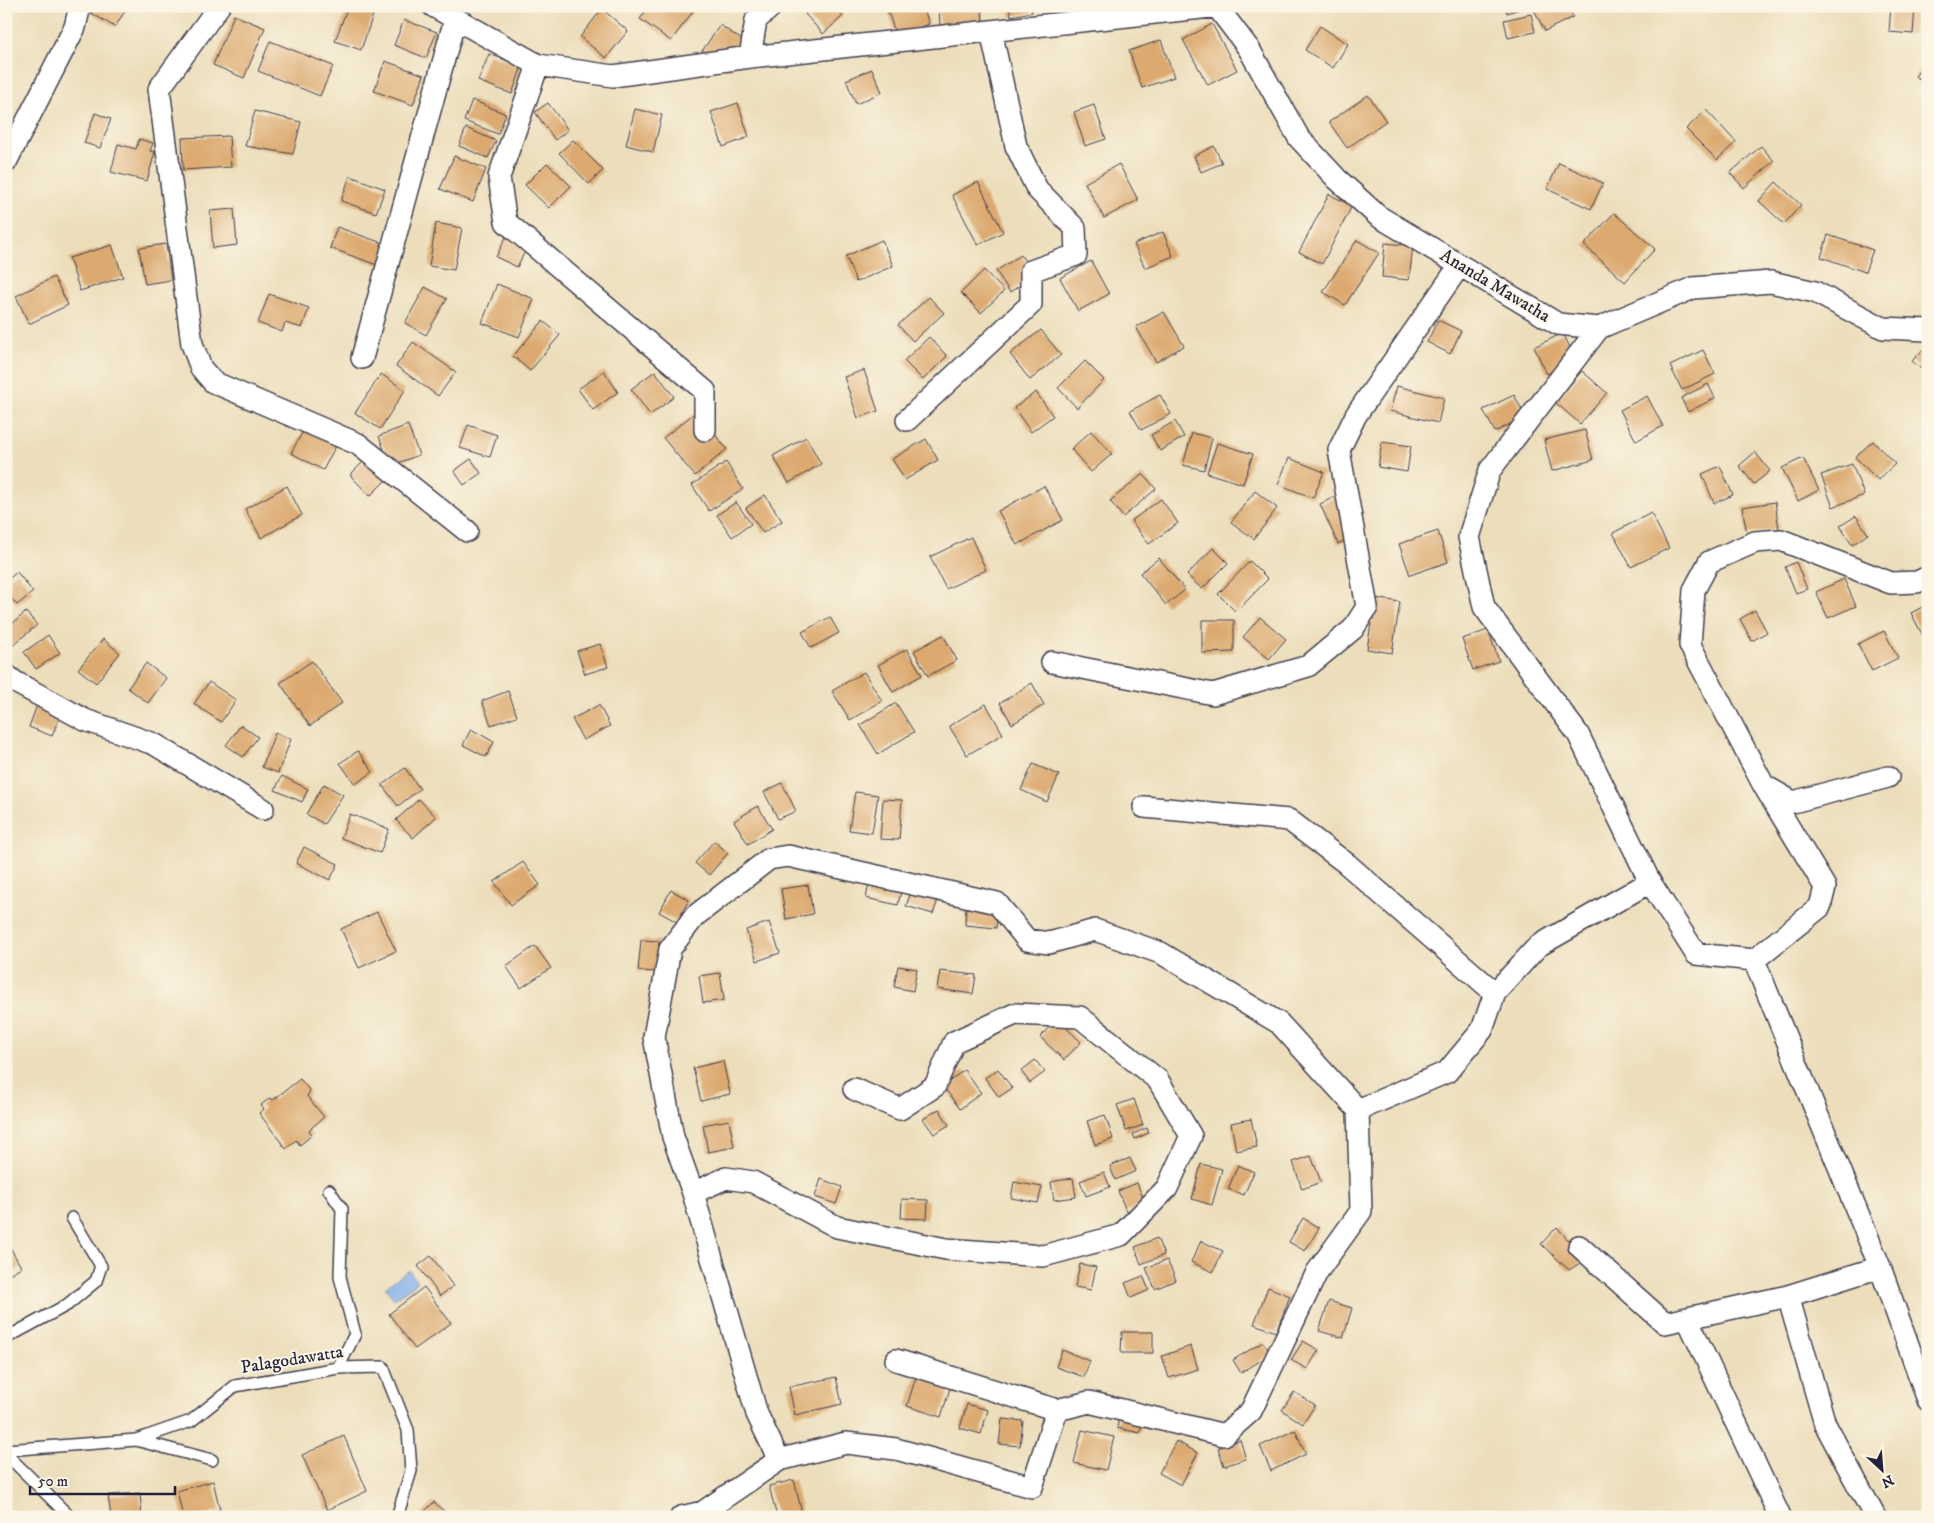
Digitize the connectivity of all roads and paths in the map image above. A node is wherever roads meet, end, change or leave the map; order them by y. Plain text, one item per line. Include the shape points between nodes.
1 (80, 6) edge
2 (219, 6) edge
3 (433, 6) edge
4 (772, 6) edge
5 (1219, 7) edge
6 (1043, 16) edge
7 (455, 19) junction
8 (991, 31) junction
9 (750, 56) junction
10 (538, 65) junction
11 (6, 162) edge
12 (1460, 265) junction
13 (1599, 328) junction
14 (1928, 330) edge
15 (362, 358) dead end
16 (907, 420) dead end
17 (705, 430) dead end
18 (467, 531) dead end
19 (1928, 577) edge
20 (1052, 662) dead end
21 (6, 675) edge
22 (1888, 777) dead end
23 (1764, 786) junction
24 (1144, 808) dead end
25 (263, 809) dead end
26 (1650, 882) junction
27 (1754, 960) junction
28 (1495, 993) junction
29 (854, 1089) dead end
30 (1358, 1110) junction
31 (330, 1190) dead end
32 (693, 1193) junction
33 (72, 1218) dead end
34 (1579, 1246) dead end
35 (1880, 1267) junction
36 (1788, 1296) junction
37 (1687, 1318) junction
38 (6, 1338) edge
39 (896, 1360) dead end
40 (338, 1368) junction
41 (1928, 1400) edge
42 (1057, 1410) junction
43 (136, 1440) junction
44 (6, 1450) edge
45 (6, 1454) edge
46 (212, 1460) dead end
47 (779, 1460) junction
48 (59, 1511) edge
49 (70, 1517) edge
50 (397, 1517) edge
51 (681, 1517) edge
52 (1780, 1517) edge
53 (1875, 1517) edge

1 - 11 street via 75,27
2 - 18 street via 159,89 192,344 201,368 213,382 358,444
3 - 7 street
4 - 9 street via 756,20
5 - 6 street
5 - 12 street, Ananda Mawatha via 1249,49 1299,138 1337,179 1378,216
6 - 8 street
7 - 10 street
7 - 15 street
8 - 9 street
8 - 16 street via 1016,146 1037,189 1074,228 1076,255 1031,271 1031,304
9 - 10 street via 613,76
10 - 17 street via 499,177 506,222 705,390
12 - 13 street, Ananda Mawatha via 1558,324
12 - 20 street via 1356,415 1339,450 1368,607 1353,629 1308,666 1213,694
13 - 14 street, Ananda Mawatha via 1693,288 1771,282 1815,292 1883,328
13 - 26 street via 1490,470 1469,537 1484,607 1578,734
19 - 23 street via 1918,582 1891,583 1781,540 1754,542 1709,562 1694,590 1690,645
21 - 25 street via 85,720 154,744
22 - 23 street via 1793,802
23 - 27 street via 1825,887 1820,907
24 - 28 street via 1289,820 1347,864
26 - 27 street via 1696,954
26 - 28 street via 1538,946
27 - 35 street
28 - 30 street via 1482,1030 1447,1072
29 - 32 street via 900,1109 935,1086 954,1042 1015,1014 1080,1017 1158,1080 1191,1136 1167,1188 1120,1235 1043,1256 946,1250 837,1227 753,1182 726,1178
30 - 32 street via 1279,1023 1161,953 1094,930 1049,943 1027,940 997,904 788,856 769,859 695,916 670,949 654,1037 673,1138
30 - 42 street via 1361,1210 1317,1272 1250,1411 1224,1435 1089,1402
31 - 40 lane via 342,1209 340,1277 355,1334
32 - 47 street via 757,1414
33 - 38 lane via 101,1266 96,1280 67,1306
34 - 37 street via 1665,1323
35 - 36 street
35 - 41 street
36 - 37 street
36 - 53 street via 1825,1424
37 - 52 street
39 - 42 street
40 - 43 lane, Palagodawatta via 235,1386 191,1421
40 - 50 lane, Palagodawatta via 383,1368 408,1430 411,1470
42 - 47 street via 1032,1488 896,1449 846,1443
43 - 44 lane, Palagodawatta
43 - 46 lane
45 - 48 lane
47 - 51 street via 704,1512
48 - 49 lane

